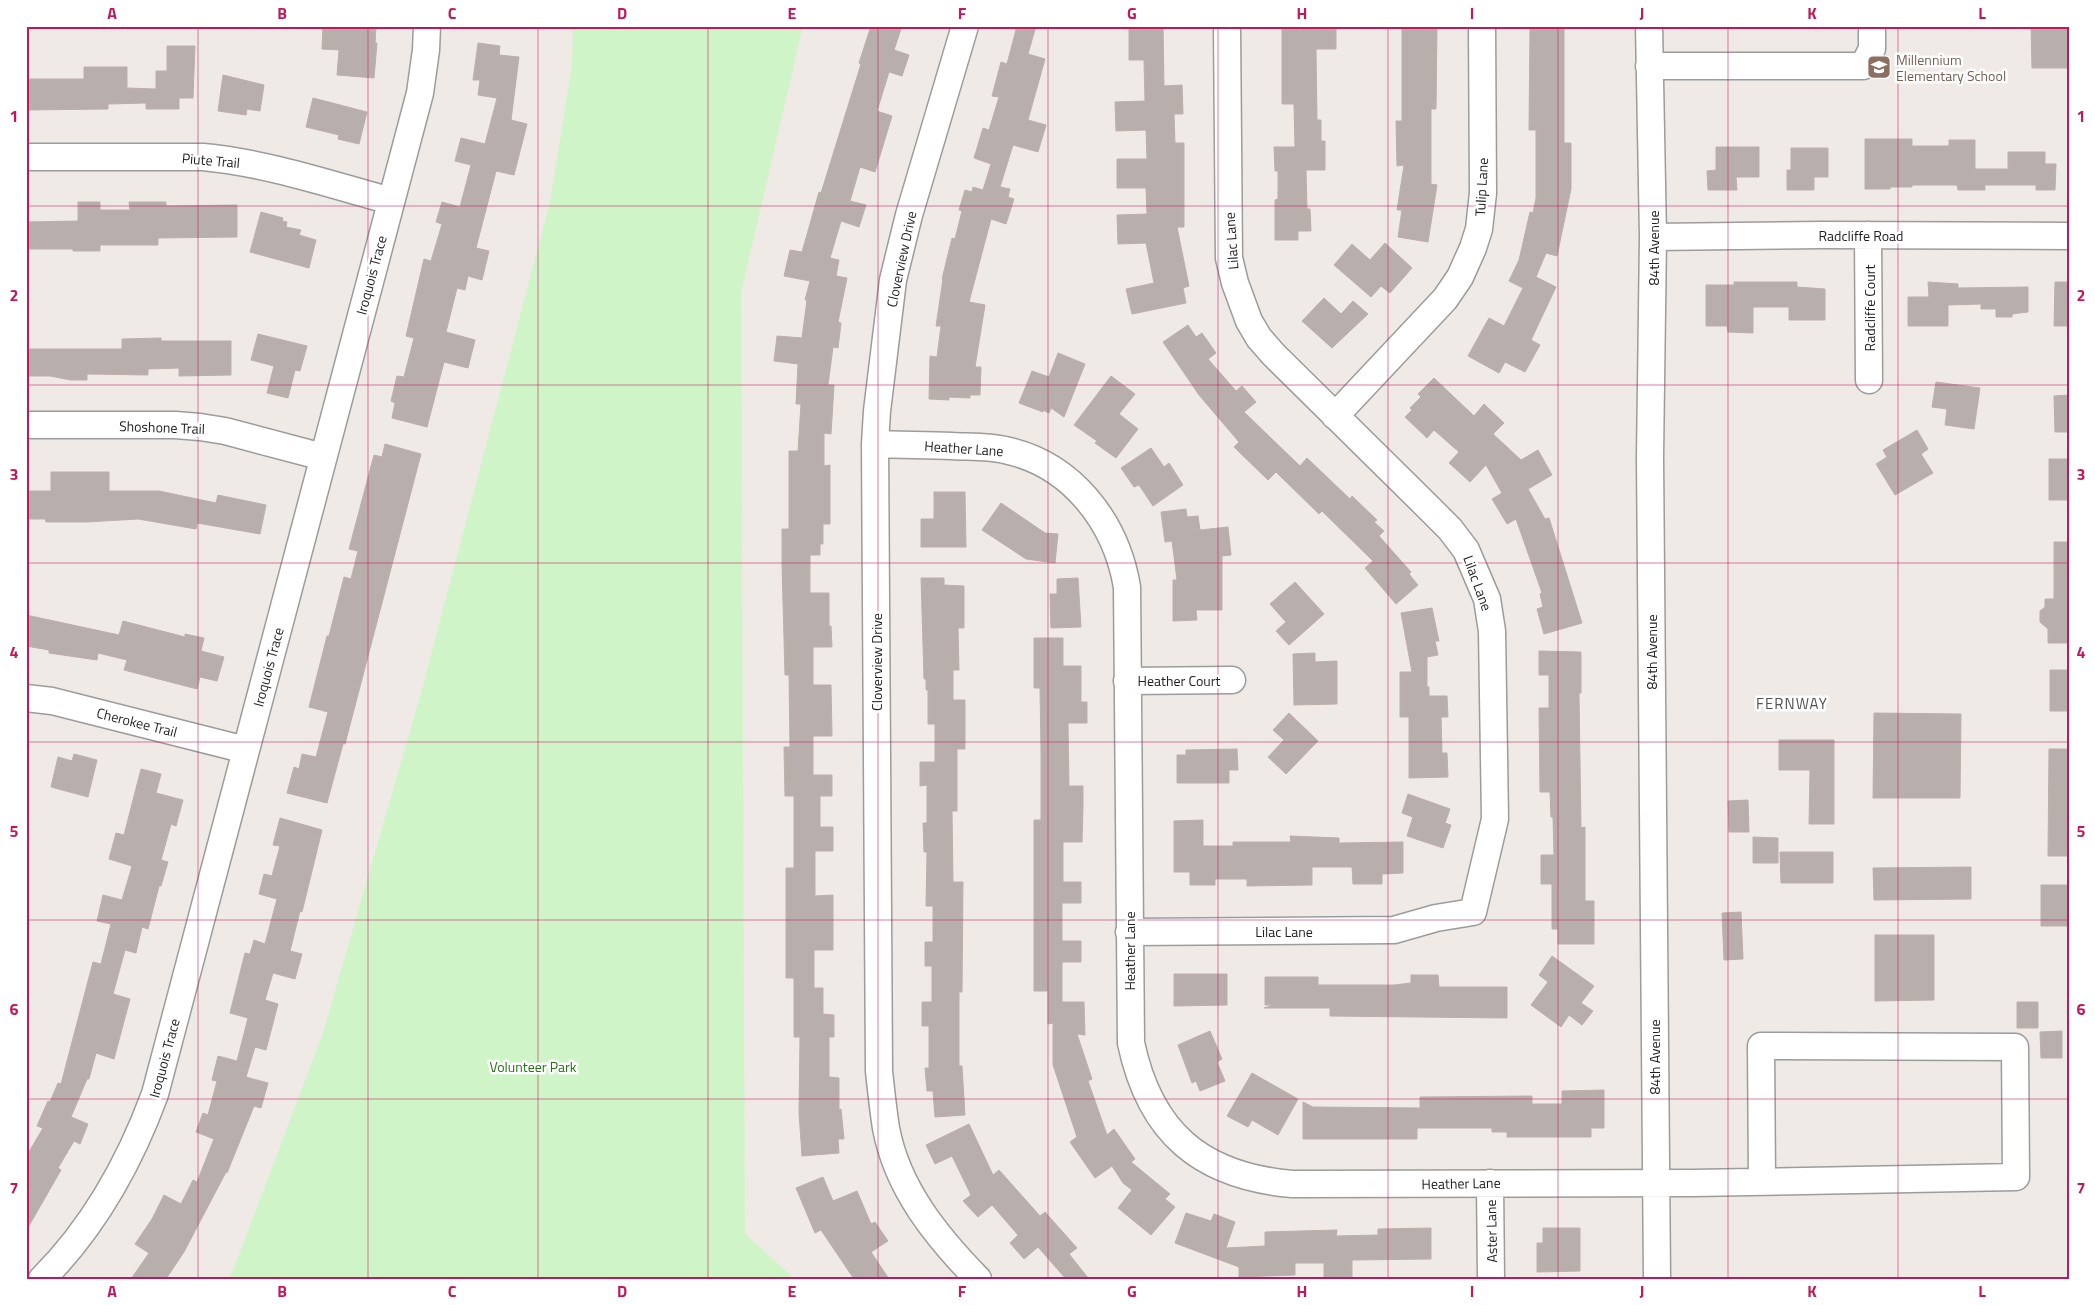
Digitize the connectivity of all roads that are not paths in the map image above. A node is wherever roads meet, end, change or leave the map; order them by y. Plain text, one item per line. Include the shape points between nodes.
1 (427, 26) edge
2 (966, 26) edge
3 (1227, 26) edge
4 (1482, 26) edge
5 (1649, 26) edge
6 (1863, 26) edge
7 (1872, 26) edge
8 (1650, 66) junction
9 (1863, 66) junction
10 (26, 157) edge
11 (391, 200) junction
12 (1868, 235) junction
13 (2069, 236) edge
14 (1653, 237) junction
15 (1869, 380) dead end
16 (1335, 416) junction
17 (26, 426) edge
18 (875, 444) junction
19 (324, 457) junction
20 (1232, 680) dead end
21 (1127, 681) junction
22 (26, 698) edge
23 (246, 750) junction
24 (1129, 932) junction
25 (1655, 1181) junction
26 (1762, 1181) junction
27 (1490, 1183) junction
28 (42, 1279) edge
29 (978, 1279) edge
30 (1491, 1279) edge
31 (1657, 1279) edge

1 - 11 street, Iroquois Trace via 420,93
2 - 18 street, Cloverview Drive via 909,215 893,280
3 - 16 street, Lilac Lane via 1229,258 1235,283 1245,312 1260,338
4 - 16 street, Tulip Lane via 1483,193 1479,229 1473,248 1460,277 1445,299
5 - 8 street, 84th Avenue
6 - 9 street
7 - 9 street via 1872,49
8 - 9 street
8 - 14 street, 84th Avenue
10 - 11 street, Piute Trail via 230,160
11 - 19 street, Iroquois Trace
12 - 13 street, Radcliffe Road
12 - 14 street, Radcliffe Road
12 - 15 street, Radcliffe Court
14 - 25 street, 84th Avenue via 1650,457
16 - 24 street, Lilac Lane via 1450,529 1466,550 1487,599 1492,631 1496,819 1473,912 1394,930
17 - 19 street, Shoshone Trail via 200,427
18 - 21 street, Heather Lane via 1006,450 1063,476 1095,508 1107,527 1124,570 1127,587
18 - 29 street, Cloverview Drive via 879,1071 886,1129 907,1188 932,1228
19 - 23 street, Iroquois Trace
20 - 21 street, Heather Court
21 - 24 street, Heather Lane
22 - 23 street, Cherokee Trail via 52,701
23 - 28 street, Iroquois Trace via 145,1122 109,1193 83,1232
24 - 27 street, Heather Lane via 1130,1027 1137,1069 1160,1118 1189,1148 1216,1166 1264,1182
25 - 26 street, Heather Lane
25 - 27 street, Heather Lane
25 - 31 street, 84th Avenue
26 - 26 street, Heather Lane via 1761,1046 2016,1047 2016,1177
27 - 30 street, Aster Lane

